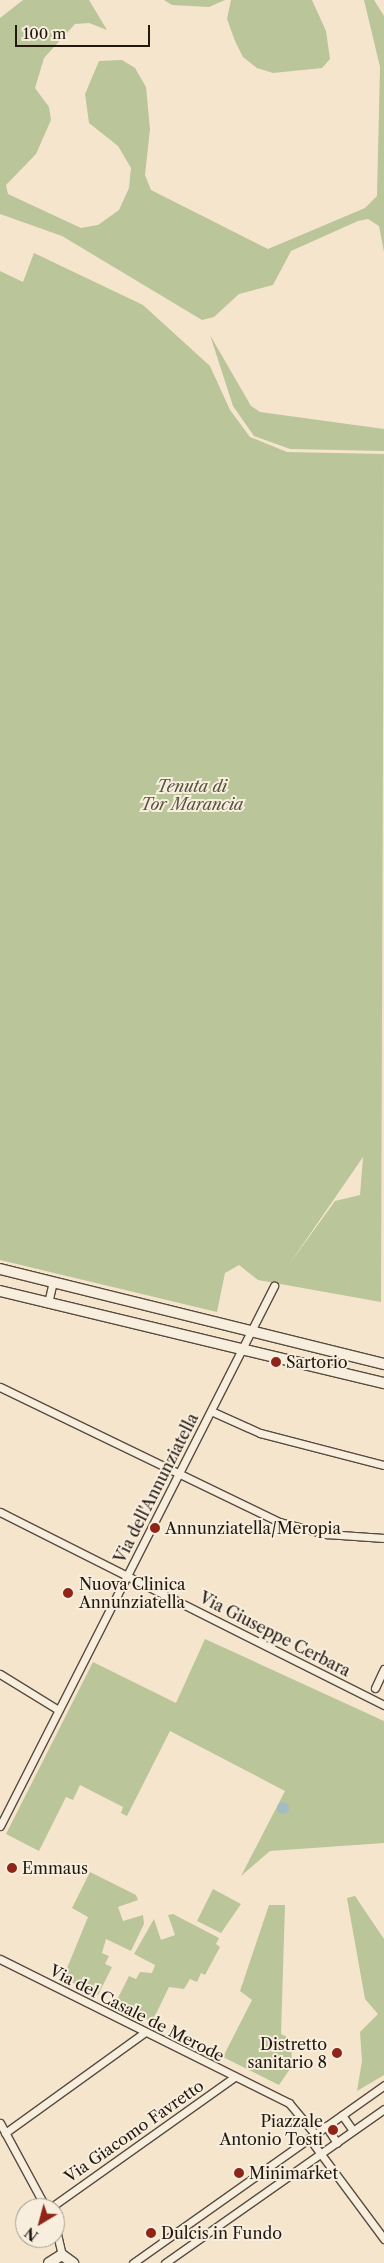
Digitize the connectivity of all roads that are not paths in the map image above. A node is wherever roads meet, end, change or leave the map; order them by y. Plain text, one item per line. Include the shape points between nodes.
1 (0, 1269) edge
2 (53, 1282) junction
3 (274, 1286) dead end
4 (0, 1291) edge
5 (48, 1303) junction
6 (252, 1331) junction
7 (241, 1350) junction
8 (384, 1364) edge
9 (384, 1383) edge
10 (0, 1387) edge
11 (210, 1411) junction
12 (384, 1466) edge
13 (178, 1474) junction
14 (0, 1512) edge
15 (384, 1538) edge
16 (127, 1575) junction
17 (384, 1669) edge
18 (0, 1674) edge
19 (375, 1688) dead end
20 (384, 1705) edge
21 (57, 1709) junction
22 (0, 1826) edge
23 (0, 1959) edge
24 (145, 2032) junction
25 (234, 2077) junction
26 (384, 2085) edge
27 (384, 2109) edge
28 (342, 2115) junction
29 (0, 2123) edge
30 (326, 2126) junction
31 (353, 2131) junction
32 (5, 2133) junction
33 (312, 2136) junction
34 (337, 2142) junction
35 (322, 2153) junction
36 (41, 2198) edge
37 (64, 2198) edge
38 (384, 2239) edge
39 (60, 2248) edge
40 (62, 2255) junction
41 (49, 2263) edge
42 (73, 2263) edge
43 (133, 2263) edge
44 (165, 2263) edge

1 - 2 street
2 - 5 street
2 - 6 street
3 - 6 street, Via dell'Annunziatella
4 - 5 street
5 - 7 street
6 - 7 street, Via dell'Annunziatella
6 - 8 street
7 - 9 street
7 - 11 street, Via dell'Annunziatella
10 - 13 street
11 - 12 street via 260,1434
11 - 13 street, Via dell'Annunziatella
13 - 15 street via 287,1525 342,1536
13 - 16 street, Via dell'Annunziatella
14 - 16 street, Via Giuseppe Cerbara
16 - 20 street, Via Giuseppe Cerbara
16 - 21 street, Via dell'Annunziatella
17 - 19 street
18 - 21 street
21 - 22 street, Via dell'Annunziatella
23 - 24 street, Via del Casale de Merode
24 - 25 street, Via del Casale de Merode
24 - 32 street
25 - 33 street, Via del Casale de Merode via 289,2103
25 - 37 street, Via Giacomo Favretto
26 - 28 street
27 - 31 street
28 - 30 street
28 - 31 street
29 - 32 street
30 - 33 street
30 - 34 street
31 - 34 street
32 - 36 street
33 - 35 street
33 - 43 street
34 - 35 street
35 - 38 street
35 - 44 street
39 - 40 street
40 - 41 street
40 - 42 street

